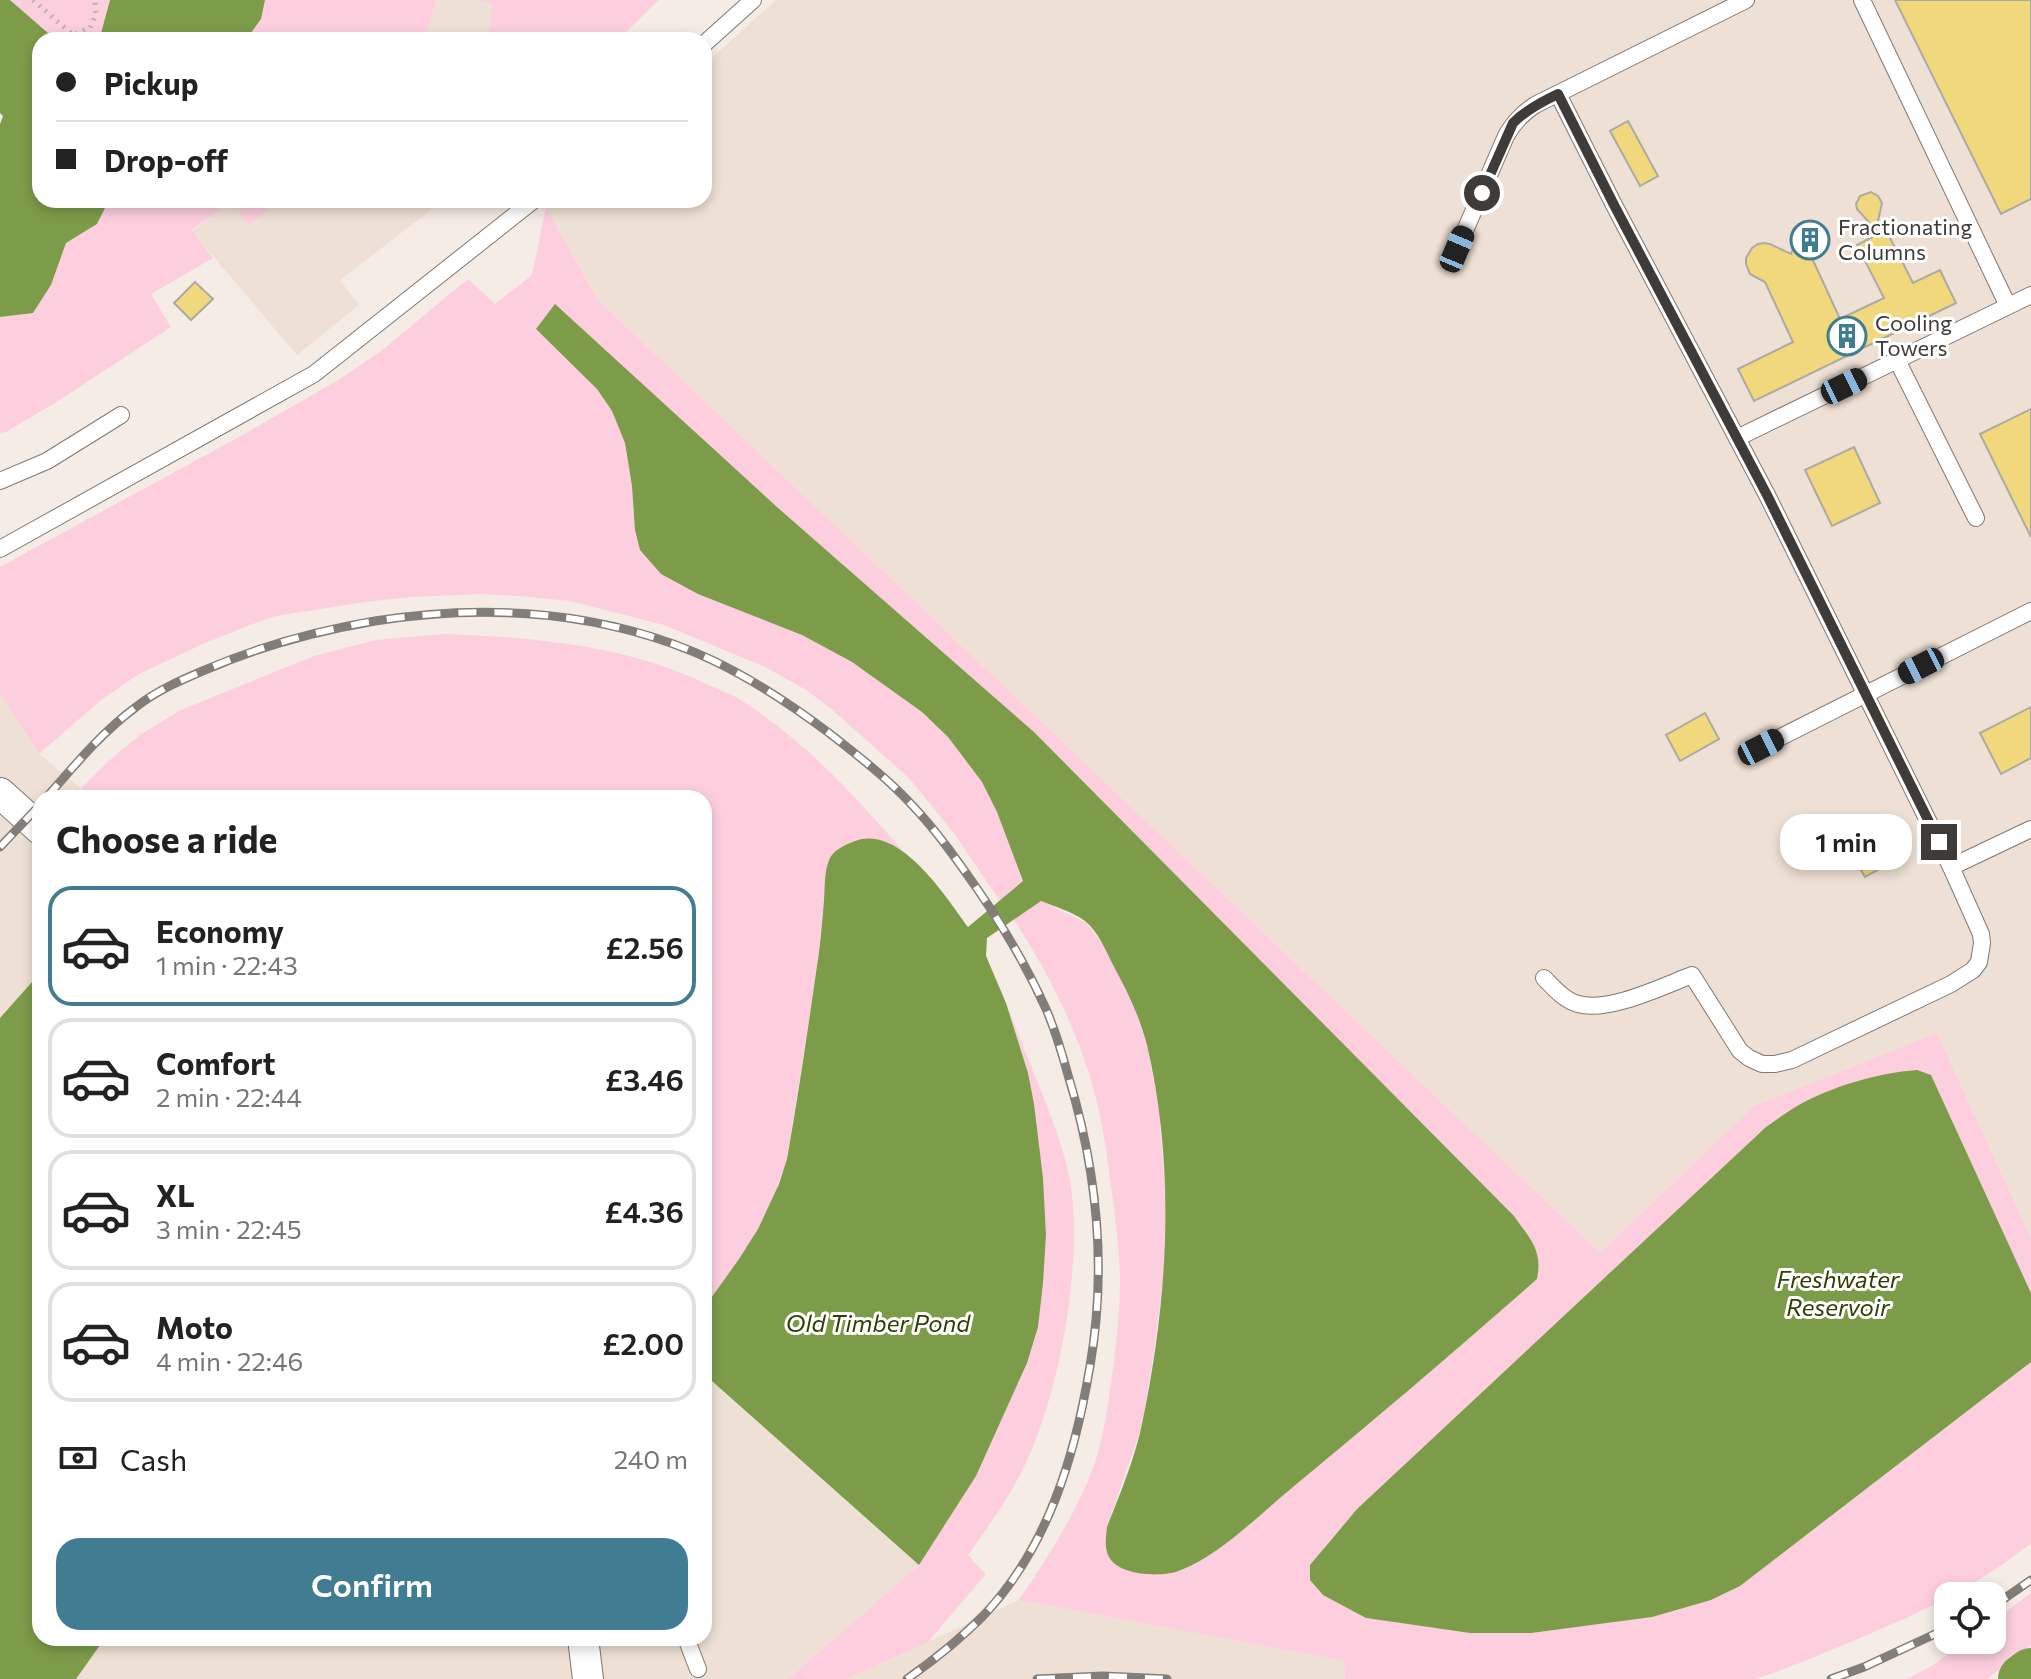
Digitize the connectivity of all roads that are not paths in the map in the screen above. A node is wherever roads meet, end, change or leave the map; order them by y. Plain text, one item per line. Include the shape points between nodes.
1 (753, 0) edge
2 (1746, 0) edge
3 (1862, 0) edge
4 (712, 37) edge
5 (1558, 94) junction
6 (524, 208) edge
7 (1457, 249) dead end
8 (2031, 295) edge
9 (2008, 306) junction
10 (1897, 360) junction
11 (121, 415) dead end
12 (1737, 438) junction
13 (0, 481) edge
14 (1976, 518) dead end
15 (0, 549) edge
16 (2031, 611) edge
17 (1867, 694) junction
18 (1761, 747) dead end
19 (0, 793) edge
20 (32, 822) edge
21 (2031, 829) edge
22 (1951, 867) junction
23 (1544, 978) dead end
24 (584, 1646) edge
25 (689, 1646) edge
26 (698, 1669) dead end
27 (588, 1679) edge

1 - 4 lane
2 - 5 lane
3 - 9 lane
5 - 7 lane via 1513,123
5 - 12 lane
6 - 15 lane via 314,374
8 - 9 lane
9 - 10 lane
10 - 12 lane
10 - 14 lane
11 - 13 lane via 47,461
12 - 17 lane
16 - 17 lane
17 - 18 lane
17 - 22 lane
19 - 20 street
21 - 22 lane
22 - 23 lane via 1981,934 1982,953 1973,970 1783,1062 1762,1064 1740,1051 1692,975 1599,1006 1564,997
24 - 27 street
25 - 26 lane

